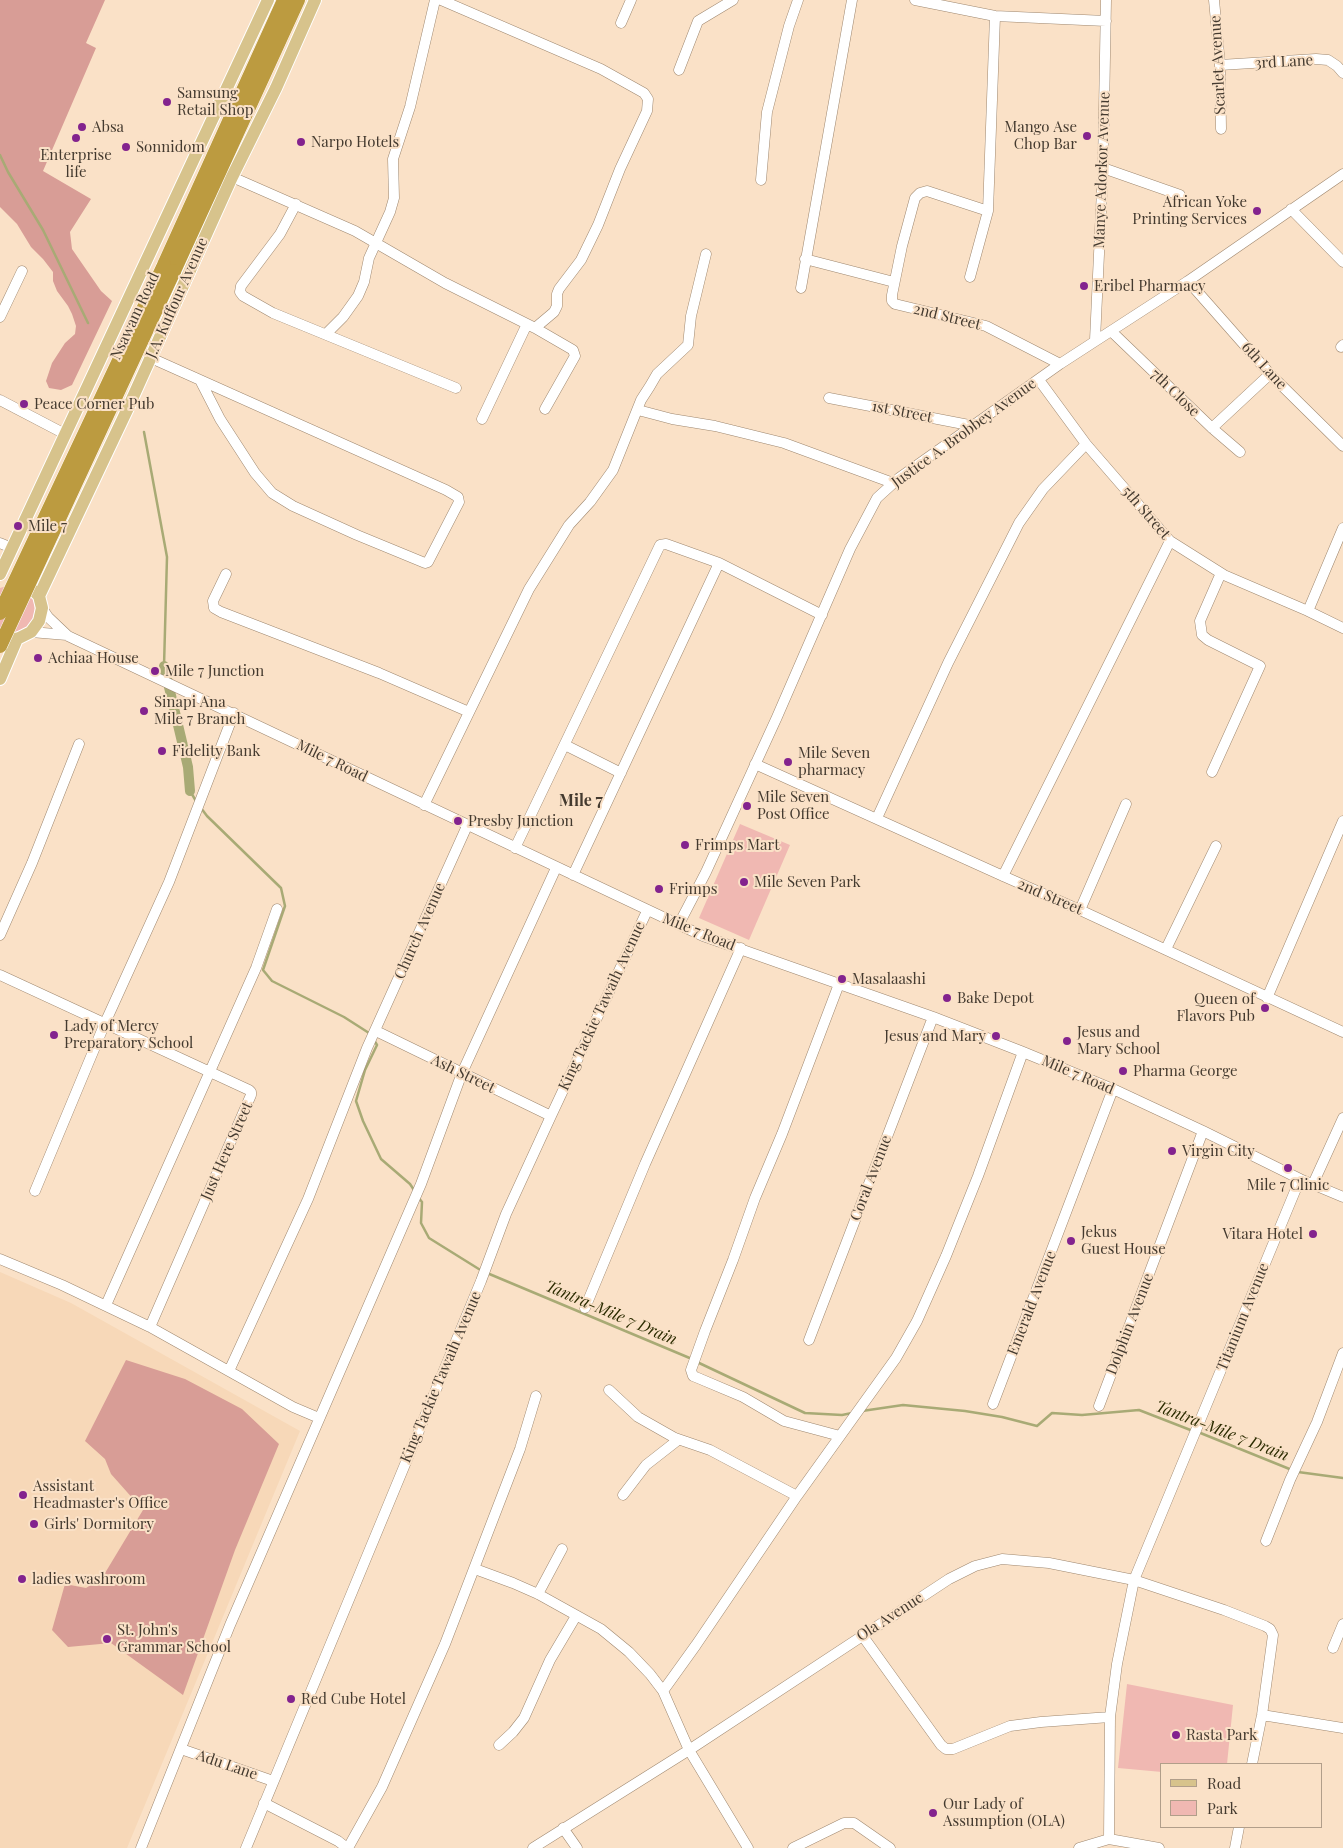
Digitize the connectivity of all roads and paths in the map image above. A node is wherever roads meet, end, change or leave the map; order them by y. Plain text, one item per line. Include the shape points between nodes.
1 (268, 0) edge
2 (284, 0) edge
3 (298, 0) edge
4 (315, 0) edge
5 (435, 0) edge
6 (440, 0) edge
7 (631, 0) edge
8 (733, 0) edge
9 (798, 0) edge
10 (852, 0) edge
11 (915, 0) edge
12 (1106, 0) edge
13 (1214, 0) edge
14 (995, 16) junction
15 (1106, 22) junction
16 (621, 23) dead end
17 (1220, 66) junction
18 (679, 70) dead end
19 (1343, 73) edge
20 (1221, 129) dead end
21 (1103, 168) junction
22 (1343, 174) edge
23 (232, 177) junction
24 (761, 180) dead end
25 (1180, 195) dead end
26 (296, 204) junction
27 (1292, 209) junction
28 (988, 211) junction
29 (377, 243) junction
30 (706, 254) dead end
31 (805, 259) junction
32 (1343, 262) edge
33 (169, 268) junction
34 (22, 271) dead end
35 (970, 277) dead end
36 (1188, 281) junction
37 (894, 282) junction
38 (800, 288) dead end
39 (0, 317) edge
40 (531, 326) junction
41 (1111, 331) junction
42 (326, 334) junction
43 (1095, 340) junction
44 (151, 358) junction
45 (1060, 364) junction
46 (1270, 374) junction
47 (200, 380) junction
48 (1039, 380) junction
49 (456, 388) dead end
50 (829, 398) dead end
51 (0, 400) edge
52 (545, 409) dead end
53 (638, 410) junction
54 (482, 419) dead end
55 (974, 426) junction
56 (1212, 428) junction
57 (65, 434) junction
58 (1086, 444) junction
59 (1343, 446) edge
60 (1240, 452) dead end
61 (893, 483) junction
62 (1343, 528) edge
63 (1170, 541) junction
64 (0, 542) edge
65 (12, 548) junction
66 (719, 563) junction
67 (1220, 573) junction
68 (0, 574) edge
69 (226, 574) dead end
70 (0, 581) edge
71 (40, 602) junction
72 (1308, 611) junction
73 (0, 613) edge
74 (822, 615) junction
75 (1343, 628) edge
76 (31, 632) junction
77 (68, 636) junction
78 (0, 637) edge
79 (17, 639) junction
80 (0, 646) edge
81 (0, 679) edge
82 (468, 712) junction
83 (234, 713) junction
84 (80, 744) dead end
85 (565, 745) junction
86 (756, 764) junction
87 (1212, 772) dead end
88 (621, 773) junction
89 (1126, 804) dead end
90 (424, 805) junction
91 (877, 818) junction
92 (1343, 821) edge
93 (466, 826) junction
94 (1216, 846) dead end
95 (515, 848) junction
96 (556, 868) junction
97 (573, 875) junction
98 (1003, 876) junction
99 (277, 909) dead end
100 (1080, 910) junction
101 (647, 911) junction
102 (679, 924) junction
103 (0, 935) edge
104 (740, 948) junction
105 (1166, 949) junction
106 (0, 975) edge
107 (839, 984) junction
108 (1267, 998) junction
109 (933, 1017) junction
110 (106, 1023) junction
111 (1343, 1032) edge
112 (375, 1034) junction
113 (1023, 1052) junction
114 (210, 1072) junction
115 (462, 1073) junction
116 (1113, 1089) junction
117 (551, 1116) junction
118 (1343, 1118) edge
119 (1203, 1130) junction
120 (1300, 1179) junction
121 (1313, 1184) junction
122 (35, 1191) dead end
123 (1343, 1197) edge
124 (0, 1259) edge
125 (106, 1305) junction
126 (585, 1308) dead end
127 (150, 1326) junction
128 (809, 1340) dead end
129 (1343, 1354) edge
130 (229, 1371) junction
131 (609, 1390) dead end
132 (536, 1396) dead end
133 (994, 1404) dead end
134 (1099, 1406) dead end
135 (319, 1418) junction
136 (840, 1436) junction
137 (678, 1440) junction
138 (623, 1494) dead end
139 (797, 1496) junction
140 (1266, 1541) dead end
141 (562, 1550) dead end
142 (475, 1569) junction
143 (1134, 1580) junction
144 (538, 1594) junction
145 (576, 1616) junction
146 (1343, 1624) edge
147 (862, 1635) junction
148 (1333, 1648) dead end
149 (663, 1691) junction
150 (1262, 1715) junction
151 (1110, 1717) junction
152 (1343, 1728) edge
153 (499, 1745) dead end
154 (181, 1749) junction
155 (689, 1750) junction
156 (1252, 1763) edge
157 (273, 1781) junction
158 (264, 1803) junction
159 (563, 1828) junction
160 (1239, 1828) edge
161 (1109, 1839) junction
162 (141, 1848) edge
163 (246, 1848) edge
164 (347, 1848) edge
165 (533, 1848) edge
166 (577, 1848) edge
167 (748, 1848) edge
168 (793, 1848) edge
169 (890, 1848) edge
170 (1079, 1848) edge
171 (1159, 1848) edge
172 (1235, 1848) edge

1 - 57 main road
2 - 33 highway, Nsawam Road
3 - 33 highway, Nsawam Road
4 - 23 main road, J.A. Kuffour Avenue
5 - 29 street via 410,107 394,159 394,198
6 - 40 street via 601,69 644,93 648,99 648,111 581,260 559,289 554,312
7 - 16 street
8 - 18 street via 698,21
9 - 24 street via 767,112
10 - 31 street
11 - 14 street
12 - 15 street, Manye Adorkor Avenue
13 - 17 street, Scarlet Avenue
14 - 15 street
14 - 28 street
15 - 21 street, Manye Adorkor Avenue
17 - 19 street, 3rd Lane via 1316,59 1328,60
17 - 20 street, Scarlet Avenue
21 - 25 street
21 - 43 street, Manye Adorkor Avenue
22 - 27 street, Justice A. Brobbey Avenue
23 - 26 street
23 - 44 main road, J.A. Kuffour Avenue
26 - 29 street
26 - 42 street via 280,234 241,286 240,292 247,300 273,313
27 - 32 street
27 - 36 street, Justice A. Brobbey Avenue
28 - 35 street
28 - 37 street via 927,191 920,193 915,198
29 - 40 street via 445,283
29 - 42 street via 358,296
30 - 53 street via 691,316 688,345 657,374
31 - 37 street
31 - 38 street
33 - 73 highway, Nsawam Road, bridge
33 - 80 highway, Nsawam Road, bridge
34 - 39 street
36 - 41 street, Justice A. Brobbey Avenue
36 - 46 street, 6th Lane
37 - 45 street, 2nd Street via 892,301 895,304 986,326
40 - 52 street via 566,345 575,356
40 - 54 street
41 - 43 street, Justice A. Brobbey Avenue
41 - 56 street, 7th Close
42 - 49 street
43 - 45 street, Justice A. Brobbey Avenue
44 - 47 street
44 - 71 main road, J.A. Kuffour Avenue
45 - 48 street, Justice A. Brobbey Avenue
46 - 56 street
46 - 59 street, 6th Lane
47 - 47 street via 458,497 459,502 428,562 364,538 272,493 225,426
48 - 55 street, Justice A. Brobbey Avenue
48 - 58 street, 5th Street
50 - 55 street, 1st Street
51 - 57 street
53 - 61 street via 784,443
53 - 82 street via 613,470 569,525 529,589
55 - 61 street, Justice A. Brobbey Avenue
56 - 60 street, 7th Close
57 - 65 main road
58 - 63 street, 5th Street
58 - 91 street via 1043,489 1019,523 948,663
61 - 74 street, Justice A. Brobbey Avenue via 873,504
62 - 72 street
63 - 67 street, 5th Street
63 - 98 street
64 - 65 street
65 - 68 main road
66 - 74 street
66 - 85 street via 666,544 660,545
66 - 88 street
67 - 72 street, 5th Street
67 - 87 street via 1200,621 1202,635 1260,666
69 - 82 street via 213,601 214,608 221,612 379,673
70 - 71 main road via 12,578 28,583
71 - 76 main road, J.A. Kuffour Avenue via 39,621
71 - 77 street via 48,617
72 - 75 street, 5th Street
74 - 86 street, Justice A. Brobbey Avenue
76 - 77 street
76 - 79 main road
77 - 83 street, Mile 7 Road
78 - 79 main road
79 - 81 main road
82 - 90 street
83 - 90 street, Mile 7 Road
83 - 110 street via 169,882
84 - 103 street
85 - 88 street
85 - 95 street
86 - 91 street, 2nd Street
86 - 102 street, Justice A. Brobbey Avenue
88 - 97 street
89 - 100 street
90 - 93 street, Mile 7 Road
91 - 98 street, 2nd Street
92 - 108 street
93 - 95 street, Mile 7 Road
93 - 112 street, Church Avenue
94 - 105 street
95 - 96 street, Mile 7 Road
96 - 97 street, Mile 7 Road
96 - 115 street
97 - 101 street, Mile 7 Road
98 - 100 street, 2nd Street
99 - 114 street via 256,968
100 - 105 street, 2nd Street
101 - 102 street, Mile 7 Road
101 - 117 street, King Tackie Tawaih Avenue
102 - 104 street, Mile 7 Road via 702,936
104 - 107 street, Mile 7 Road
104 - 126 street
105 - 108 street, 2nd Street
106 - 110 street, Just Here Street
107 - 109 street, Mile 7 Road
107 - 136 street via 691,1370 693,1376 743,1397 784,1420
108 - 111 street, 2nd Street
109 - 113 street, Mile 7 Road
109 - 128 street, Coral Avenue
110 - 114 street, Just Here Street
110 - 122 street
112 - 115 street, Ash Street
112 - 130 street, Church Avenue via 308,1199
113 - 116 street, Mile 7 Road
113 - 136 street via 975,1185 917,1320 896,1358
114 - 125 street
114 - 127 street, Just Here Street via 249,1090 251,1095
115 - 117 street, Ash Street
115 - 135 street via 421,1184
116 - 119 street, Mile 7 Road
116 - 133 street, Emerald Avenue
117 - 157 street, King Tackie Tawaih Avenue via 486,1264
118 - 121 street
119 - 120 street, Mile 7 Road
119 - 134 street, Dolphin Avenue
120 - 121 street, Mile 7 Road
120 - 143 street, Titanium Avenue
121 - 123 street, Mile 7 Road
124 - 125 street
125 - 127 street
127 - 130 street
129 - 140 street
130 - 135 street via 293,1408
131 - 137 street via 638,1416
132 - 142 street via 520,1449
135 - 154 street
136 - 139 street
137 - 138 street via 650,1462
137 - 139 street via 710,1450
139 - 149 street
141 - 144 street
142 - 144 street
142 - 164 street via 446,1644 382,1787
143 - 147 street, Ola Avenue via 1050,1563 1002,1559 975,1566 949,1579
143 - 150 street, Ola Avenue via 1270,1629 1271,1648
143 - 151 street, Titanium Avenue via 1116,1664
144 - 145 street
145 - 149 street via 601,1629 630,1652
145 - 153 street via 550,1660 524,1718
146 - 148 street
147 - 151 street via 946,1749 1025,1723
147 - 155 street, Ola Avenue
149 - 155 street
150 - 152 street
150 - 156 street
151 - 161 street, Titanium Avenue
154 - 157 street, Adu Lane
154 - 162 street
155 - 159 street, Ola Avenue
155 - 167 street
157 - 158 street, King Tackie Tawaih Avenue
158 - 163 street, King Tackie Tawaih Avenue
158 - 164 street
159 - 165 street, Ola Avenue
159 - 166 street
160 - 172 street
161 - 170 street
161 - 171 street
168 - 169 street via 844,1823 854,1824

